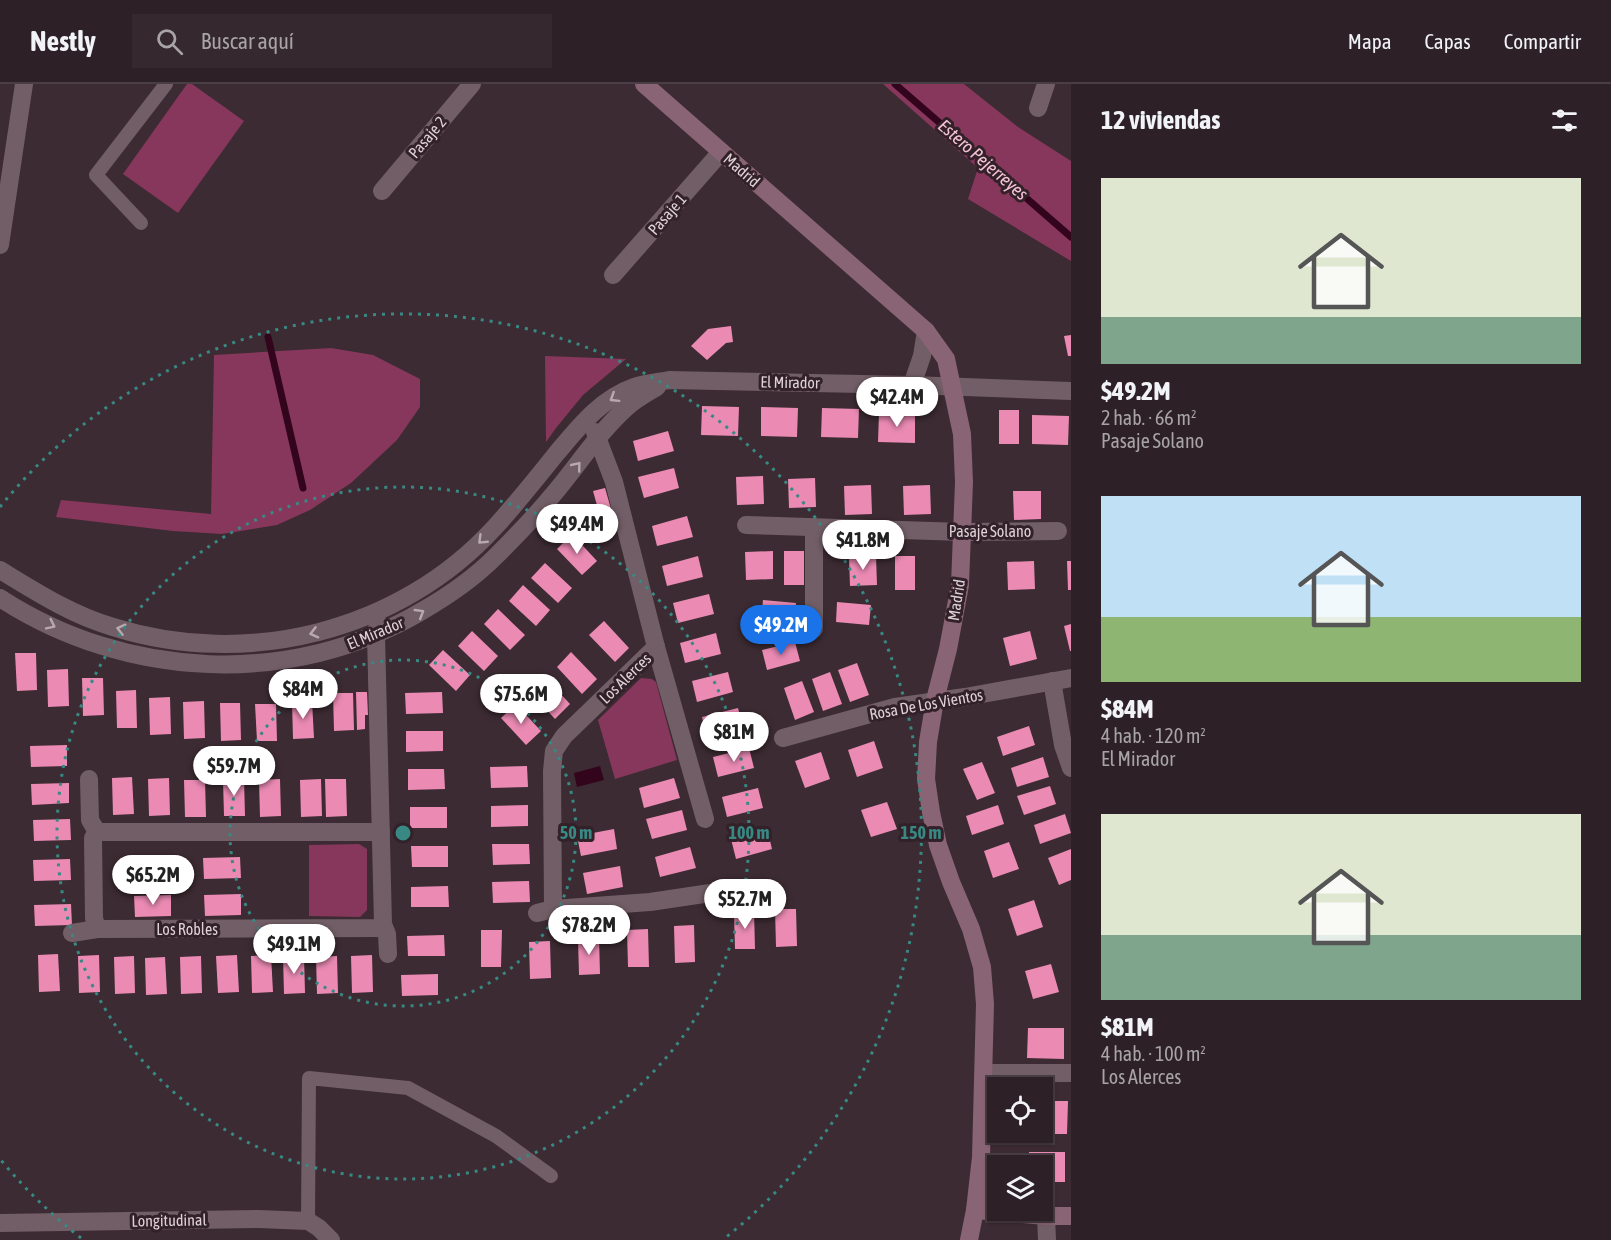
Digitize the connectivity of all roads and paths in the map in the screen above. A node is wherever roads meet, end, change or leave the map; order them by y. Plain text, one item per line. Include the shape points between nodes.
1 (24, 84) edge
2 (166, 84) edge
3 (472, 84) edge
4 (644, 84) edge
5 (1046, 84) edge
6 (1038, 108) dead end
7 (721, 152) junction
8 (382, 191) dead end
9 (141, 223) dead end
10 (0, 245) edge
11 (613, 275) dead end
12 (926, 331) junction
13 (669, 380) junction
14 (912, 385) junction
15 (952, 387) junction
16 (1071, 391) edge
17 (588, 417) junction
18 (598, 439) junction
19 (746, 525) dead end
20 (814, 527) junction
21 (1058, 531) dead end
22 (963, 532) junction
23 (0, 570) edge
24 (0, 598) edge
25 (380, 611) junction
26 (814, 629) dead end
27 (376, 635) junction
28 (656, 647) junction
29 (1071, 678) edge
30 (1052, 681) junction
31 (934, 700) junction
32 (783, 738) dead end
33 (1071, 768) edge
34 (89, 779) dead end
35 (705, 819) dead end
36 (97, 832) junction
37 (381, 832) junction
38 (744, 888) dead end
39 (383, 924) junction
40 (97, 929) junction
41 (72, 933) dead end
42 (388, 954) dead end
43 (984, 1073) junction
44 (1071, 1074) edge
45 (551, 1176) dead end
46 (975, 1210) junction
47 (987, 1211) edge
48 (1053, 1216) edge
49 (1071, 1216) edge
50 (308, 1221) junction
51 (1046, 1221) edge
52 (0, 1223) edge
53 (331, 1240) edge
54 (969, 1240) edge
55 (1047, 1240) edge

1 - 10 street
2 - 9 lane via 96,175
3 - 8 street, Pasaje 2
4 - 7 street, Madrid
5 - 6 street
7 - 11 street, Pasaje 1
7 - 12 street, Madrid
12 - 14 street
12 - 15 street, Madrid via 946,359
13 - 14 street, El Mirador
13 -> 17 street, El Mirador via 634,387
13 - 18 street, El Mirador via 628,406
14 - 15 street, El Mirador
15 - 16 street, El Mirador
15 - 22 street, Madrid via 962,434
17 - 18 street, Los Alerces
17 -> 25 street, El Mirador via 469,553 441,575
27 -> 18 street, El Mirador via 438,602 494,558
18 - 28 street, Los Alerces via 614,482
19 - 20 street, Pasaje Solano
20 - 22 street, Pasaje Solano
20 - 26 street
21 - 22 street, Pasaje Solano
22 - 31 street, Madrid via 960,585
25 -> 23 street, El Mirador via 280,641 212,645 178,642 111,627 80,615
24 -> 27 street, El Mirador via 84,640 177,663 274,662 343,647
25 - 27 street
27 - 37 street
28 - 35 street, Los Alerces
28 - 38 street, Los Alerces via 564,736 554,751 545,911 650,902
29 - 30 street, Rosa De Los Vientos
30 - 31 street, Rosa De Los Vientos
30 - 33 street
31 - 32 street, Rosa De Los Vientos
31 - 43 street, Madrid via 926,779 938,845 982,967 986,1004
34 - 36 street via 90,820
36 - 37 street
36 - 40 street via 93,838
37 - 39 street
39 - 40 street, Los Robles via 378,928
39 - 42 street
40 - 41 street, Los Robles
43 - 44 street
43 - 46 street, Madrid
45 - 50 lane via 496,1136 408,1088 309,1078
46 - 47 street
46 - 54 street, Madrid
48 - 49 street
50 - 52 street, Longitudinal
50 - 53 street
51 - 55 street

